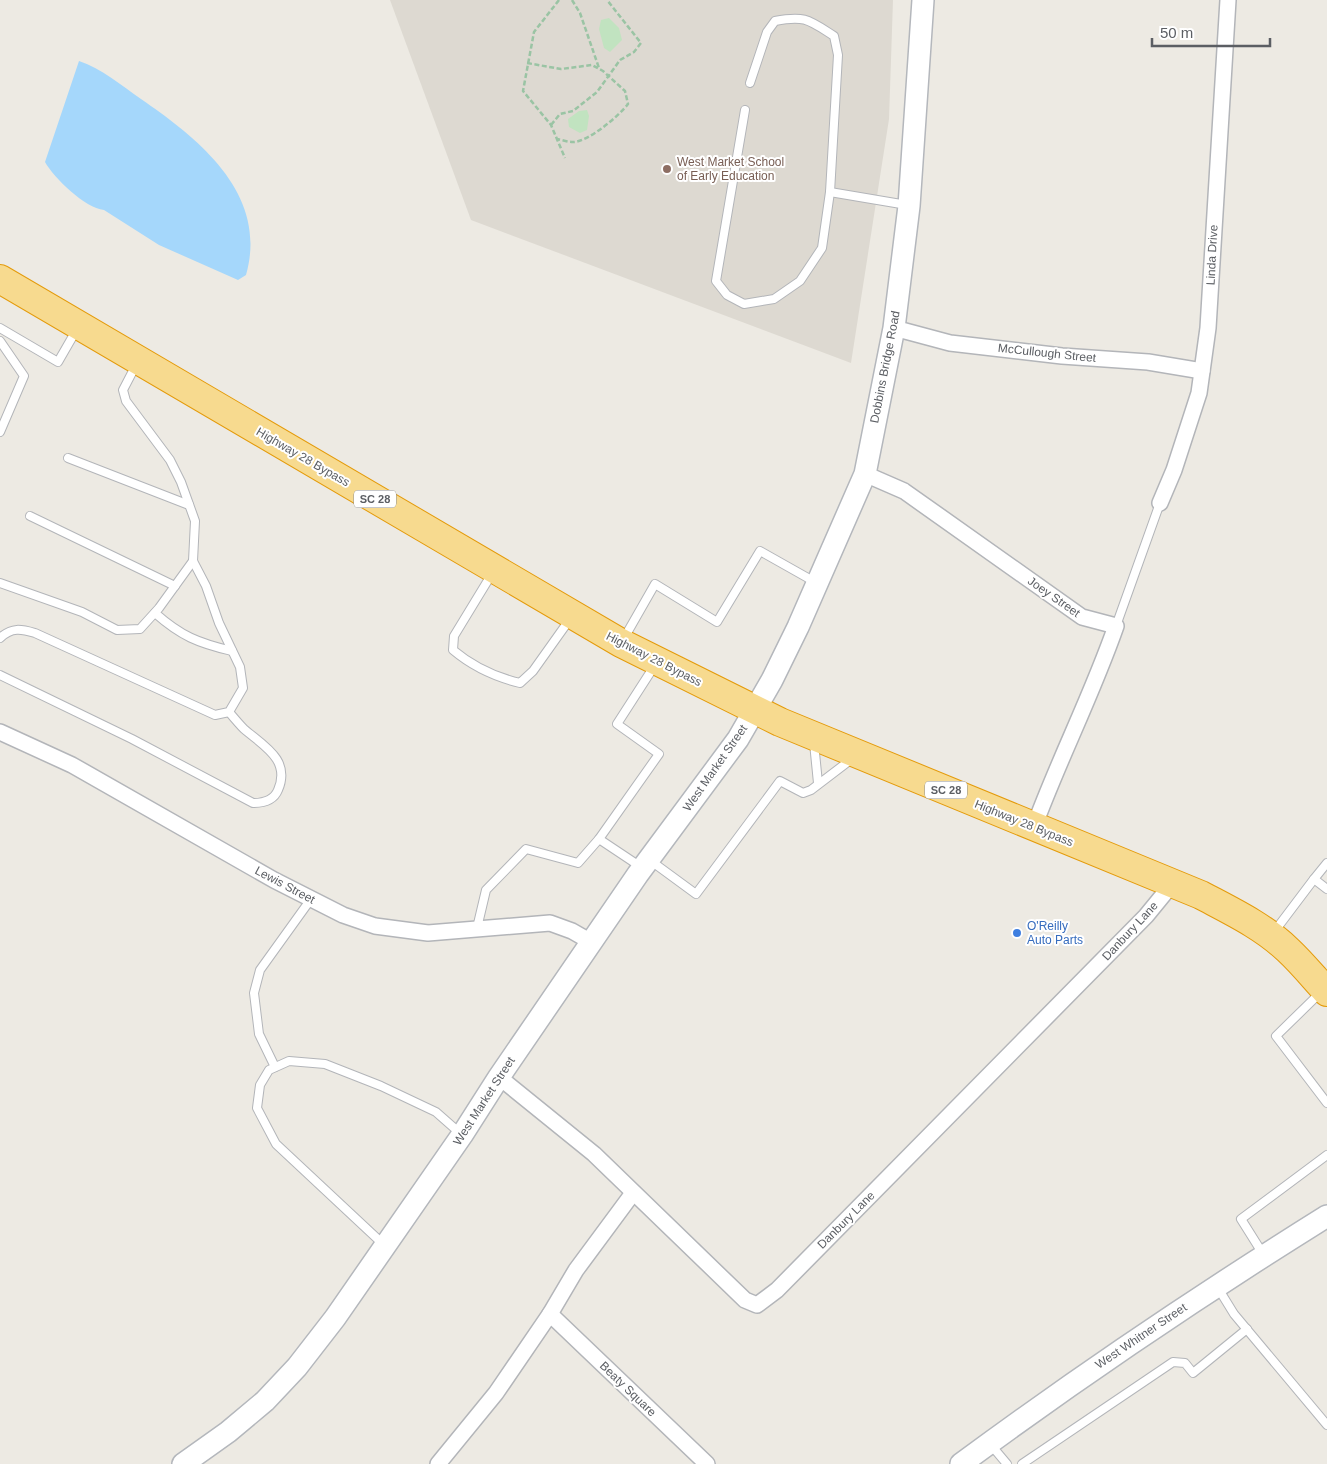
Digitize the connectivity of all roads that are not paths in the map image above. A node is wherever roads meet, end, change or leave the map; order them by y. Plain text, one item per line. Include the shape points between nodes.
1 (923, 0) edge
2 (1228, 0) edge
3 (750, 83) dead end
4 (745, 110) dead end
5 (830, 192) junction
6 (909, 206) junction
7 (1, 282) edge
8 (79, 325) junction
9 (0, 328) edge
10 (894, 328) junction
11 (0, 341) edge
12 (138, 360) junction
13 (1202, 371) junction
14 (0, 432) edge
15 (68, 458) dead end
16 (866, 474) junction
17 (1160, 503) joint
18 (189, 505) junction
19 (30, 516) dead end
20 (193, 561) junction
21 (494, 569) junction
22 (0, 583) edge
23 (817, 584) junction
24 (175, 586) junction
25 (155, 613) junction
26 (573, 615) junction
27 (1116, 626) junction
28 (0, 638) edge
29 (621, 643) junction
30 (232, 651) junction
31 (657, 661) junction
32 (0, 675) edge
33 (755, 710) junction
34 (229, 712) junction
35 (0, 732) edge
36 (813, 735) junction
37 (859, 754) junction
38 (818, 783) junction
39 (1034, 827) junction
40 (599, 839) junction
41 (1327, 863) edge
42 (646, 864) junction
43 (1314, 879) junction
44 (1173, 883) junction
45 (1327, 889) edge
46 (311, 899) junction
47 (477, 928) junction
48 (1271, 936) junction
49 (593, 943) junction
50 (1326, 991) edge
51 (275, 1067) junction
52 (499, 1077) junction
53 (1327, 1103) edge
54 (462, 1135) junction
55 (1327, 1156) edge
56 (633, 1194) junction
57 (1327, 1216) edge
58 (384, 1246) junction
59 (1264, 1256) junction
60 (1217, 1286) junction
61 (550, 1314) junction
62 (1247, 1330) junction
63 (1327, 1410) edge
64 (1319, 1415) junction
65 (1327, 1425) edge
66 (989, 1443) junction
67 (183, 1464) edge
68 (438, 1464) edge
69 (706, 1464) edge
70 (961, 1464) edge
71 (1007, 1464) edge
72 (1022, 1464) edge

1 - 6 main road, Dobbins Bridge Road
2 - 13 street, Linda Drive via 1208,328
3 - 5 lane via 767,32 776,21 798,17 834,36 838,55
4 - 5 lane via 716,281 727,295 744,304 774,299 800,281 822,248
5 - 6 lane
6 - 10 main road, Dobbins Bridge Road
7 - 8 highway, Highway 28 Bypass / SC 28
8 - 9 lane via 58,362
8 - 12 highway, Highway 28 Bypass / SC 28
10 - 13 street, McCullough Street via 950,343 1148,362
10 - 16 main road, Dobbins Bridge Road
11 - 14 lane via 24,376
12 - 18 lane via 123,390 126,401 170,460
12 - 21 highway, Highway 28 Bypass / SC 28
13 - 17 street, Linda Drive via 1199,393
15 - 18 lane
16 - 23 main road, Dobbins Bridge Road
16 - 27 street, Joey Street via 904,490 1082,617
17 - 27 lane
18 - 20 lane via 195,521
19 - 24 lane
20 - 24 lane
20 - 30 lane
21 - 26 highway, Highway 28 Bypass / SC 28
21 - 26 lane via 454,636 453,650 465,660 501,678 520,683 533,671
22 - 25 lane via 82,612 117,630 140,629
23 - 29 lane via 760,551 717,622 655,584
23 - 33 main road, Dobbins Bridge Road
24 - 25 lane
25 - 30 lane via 177,632
26 - 29 highway, Highway 28 Bypass / SC 28
27 - 39 street
28 - 34 lane via 18,628 36,633 216,715
29 - 31 highway, Highway 28 Bypass / SC 28
30 - 34 lane via 240,667 243,688
31 - 33 highway, Highway 28 Bypass / SC 28
31 - 40 lane via 618,724 659,754
32 - 34 lane via 253,803 262,803 276,795 283,779 281,766 267,747 242,728
33 - 36 highway, Highway 28 Bypass / SC 28
33 - 42 main road, West Market Street via 738,739
35 - 46 street, Lewis Street via 72,765
36 - 37 highway, Highway 28 Bypass / SC 28
36 - 38 lane
37 - 38 lane
37 - 39 highway, Highway 28 Bypass / SC 28
38 - 42 lane via 803,793 780,781 696,894
39 - 44 highway, Highway 28 Bypass / SC 28
40 - 42 lane
40 - 47 lane via 578,863 526,849 486,890
41 - 43 lane
42 - 49 main road, West Market Street
43 - 45 lane
43 - 48 lane
44 - 48 highway, Highway 28 Bypass / SC 28 via 1221,905
44 - 56 street, Danbury Lane via 1146,916 812,1255 777,1290 756,1305 745,1300
46 - 47 street, Lewis Street via 375,926 428,933
46 - 51 lane via 260,970 254,992 260,1034
47 - 49 street, Lewis Street via 550,923
48 - 50 highway, Highway 28 Bypass / SC 28 via 1301,962
49 - 52 main road, West Market Street
50 - 53 lane via 1276,1036
51 - 54 lane via 289,1061 325,1064 436,1112
51 - 58 lane via 269,1070 260,1085 257,1108 276,1144
52 - 54 main road, West Market Street
52 - 56 street, Danbury Lane via 594,1154
54 - 58 main road, West Market Street
55 - 59 lane via 1241,1219
56 - 61 street via 576,1270
57 - 59 main road, West Whitner Street
58 - 67 main road, West Market Street via 297,1367 265,1401
59 - 60 main road, West Whitner Street
60 - 62 lane
60 - 66 main road, West Whitner Street via 1076,1380
61 - 68 street via 496,1393
61 - 69 street, Beaty Square
62 - 64 lane
62 - 72 lane via 1194,1374 1185,1363 1173,1362
63 - 64 lane
64 - 65 lane
66 - 70 main road, West Whitner Street
66 - 71 lane

